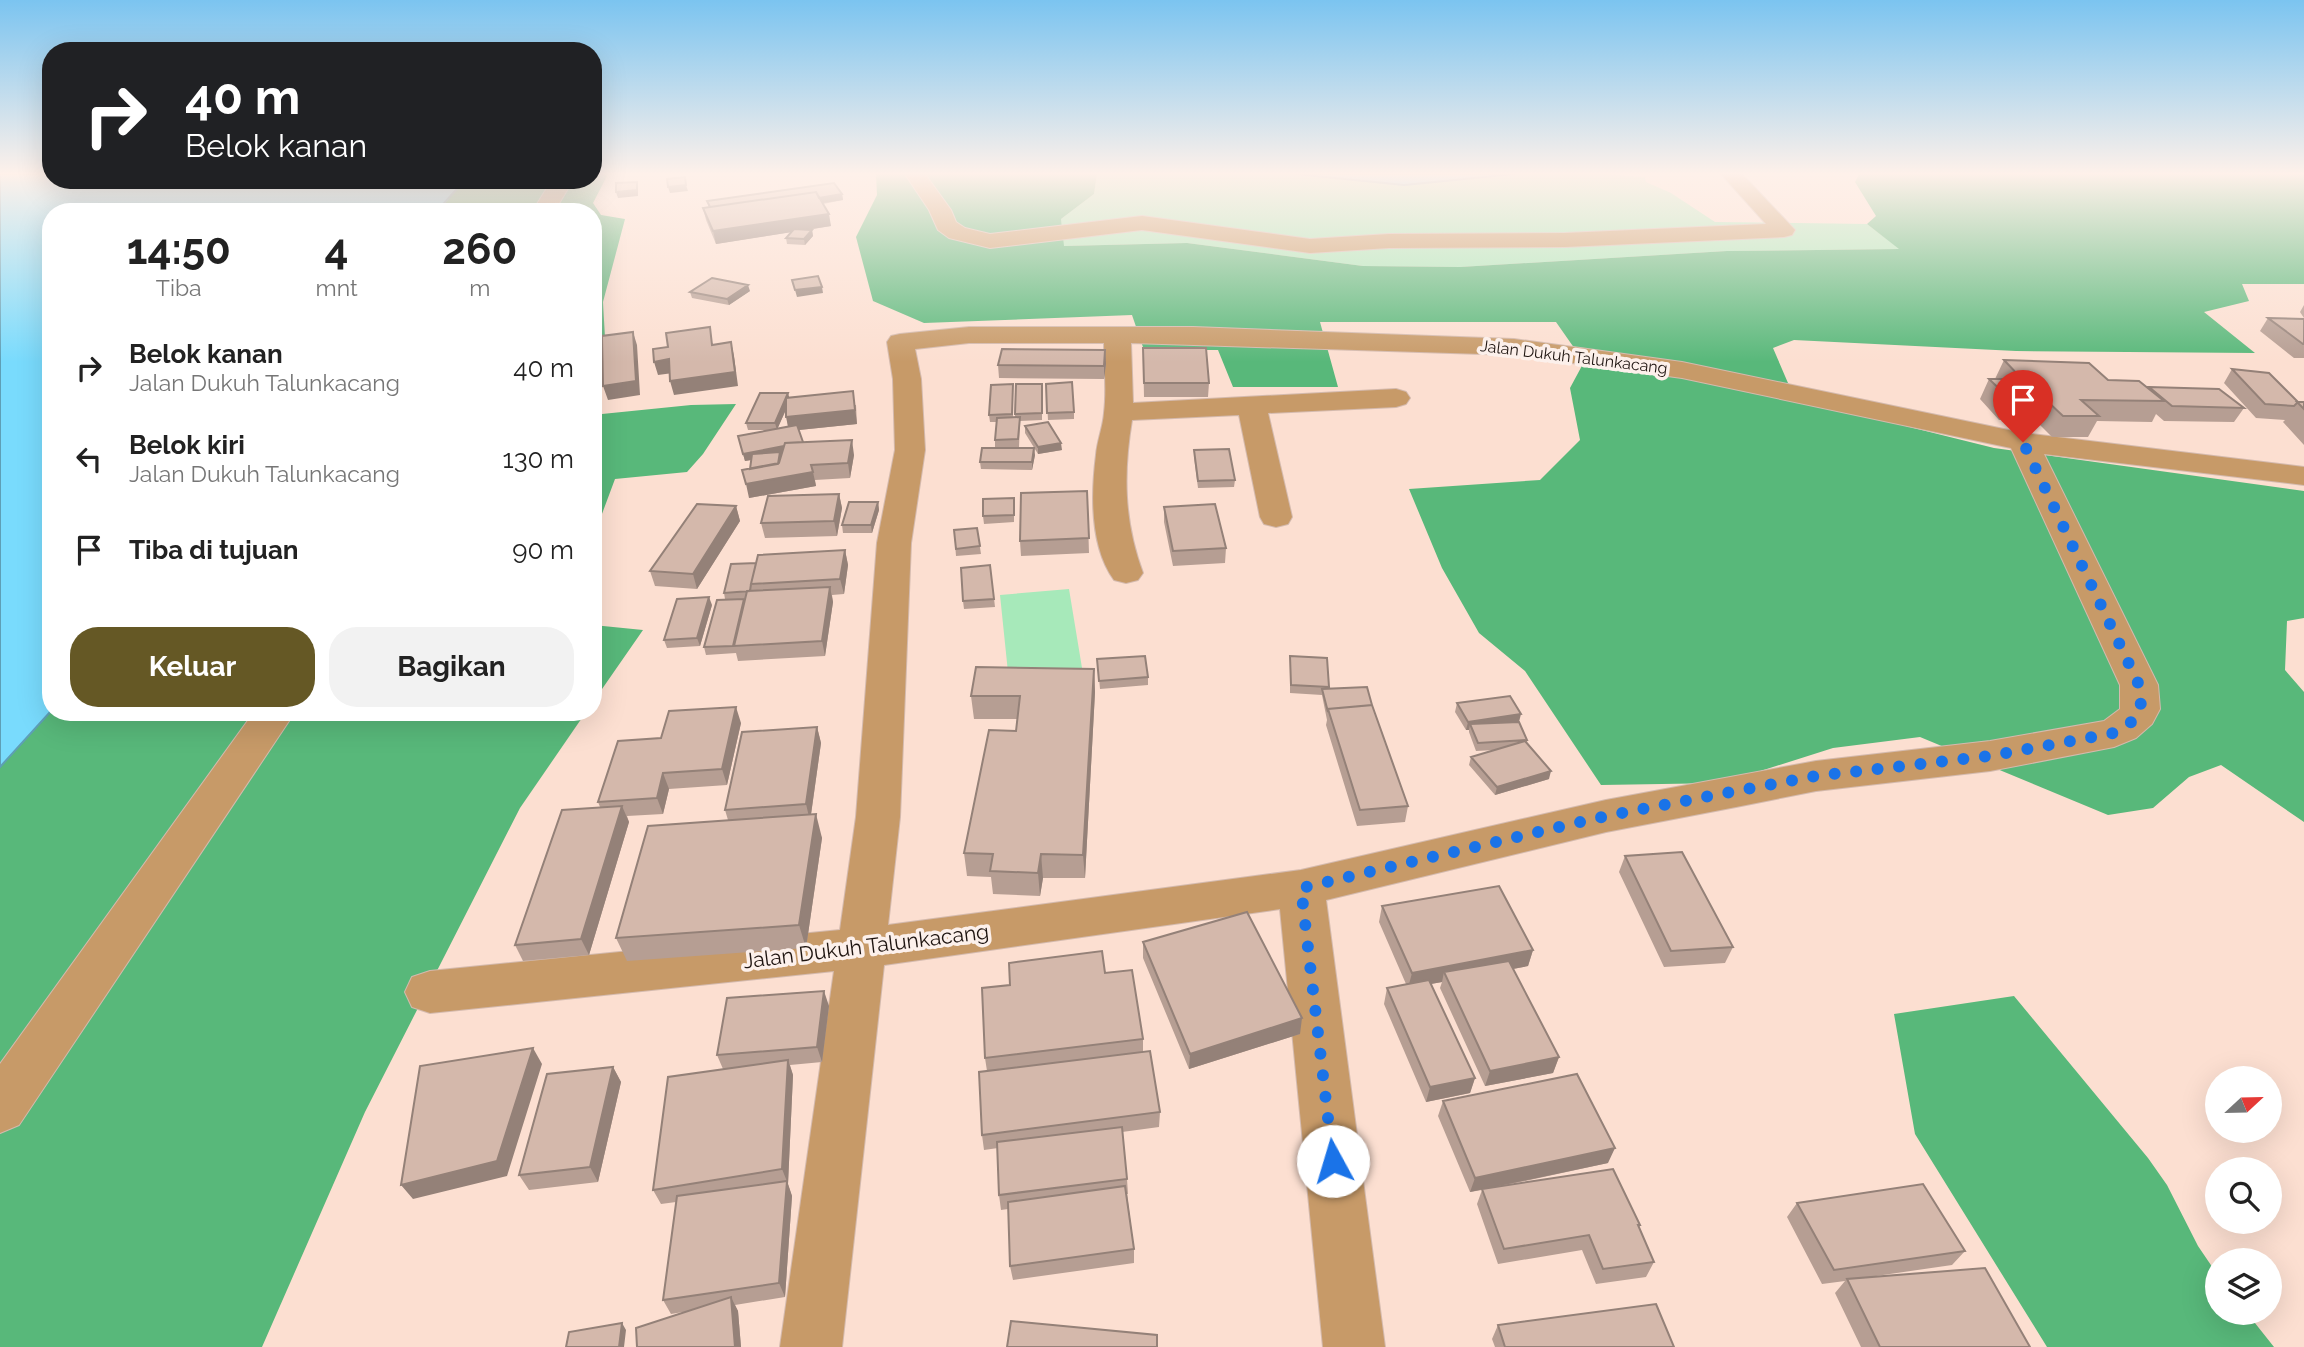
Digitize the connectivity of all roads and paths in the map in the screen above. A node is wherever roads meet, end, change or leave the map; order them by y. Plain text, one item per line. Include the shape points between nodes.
1 (973, 237) edge
2 (1025, 237) edge
3 (1243, 237) edge
4 (1634, 237) edge
5 (1118, 335) junction
6 (1396, 398) dead end
7 (1252, 405) junction
8 (1119, 412) junction
9 (2023, 442) junction
10 (2304, 476) edge
11 (1276, 517) dead end
12 (1126, 573) dead end
13 (269, 721) edge
14 (1301, 888) junction
15 (863, 948) junction
16 (430, 992) dead end
17 (0, 1108) edge
18 (811, 1347) edge
19 (1354, 1347) edge

1 - 2 street via 990,241
3 - 4 street via 1310,246
5 - 8 street
5 - 9 street, Jalan Dukuh Talunkacang via 1514,347 1682,370
5 - 15 street, Jalan Dukuh Talunkacang via 970,335 900,342 907,379 910,450 894,542 878,817
6 - 7 street
7 - 8 street
7 - 11 street
8 - 12 street via 1111,453 1110,497 1116,545
9 - 10 street, Jalan Dukuh Talunkacang
9 - 14 street, Jalan Dukuh Talunkacang via 2139,685 2143,703 2132,724 2114,733 1990,756 1816,776 1606,816
13 - 17 street
14 - 15 street, Jalan Dukuh Talunkacang
14 - 19 street
15 - 16 street, Jalan Dukuh Talunkacang
15 - 18 street

